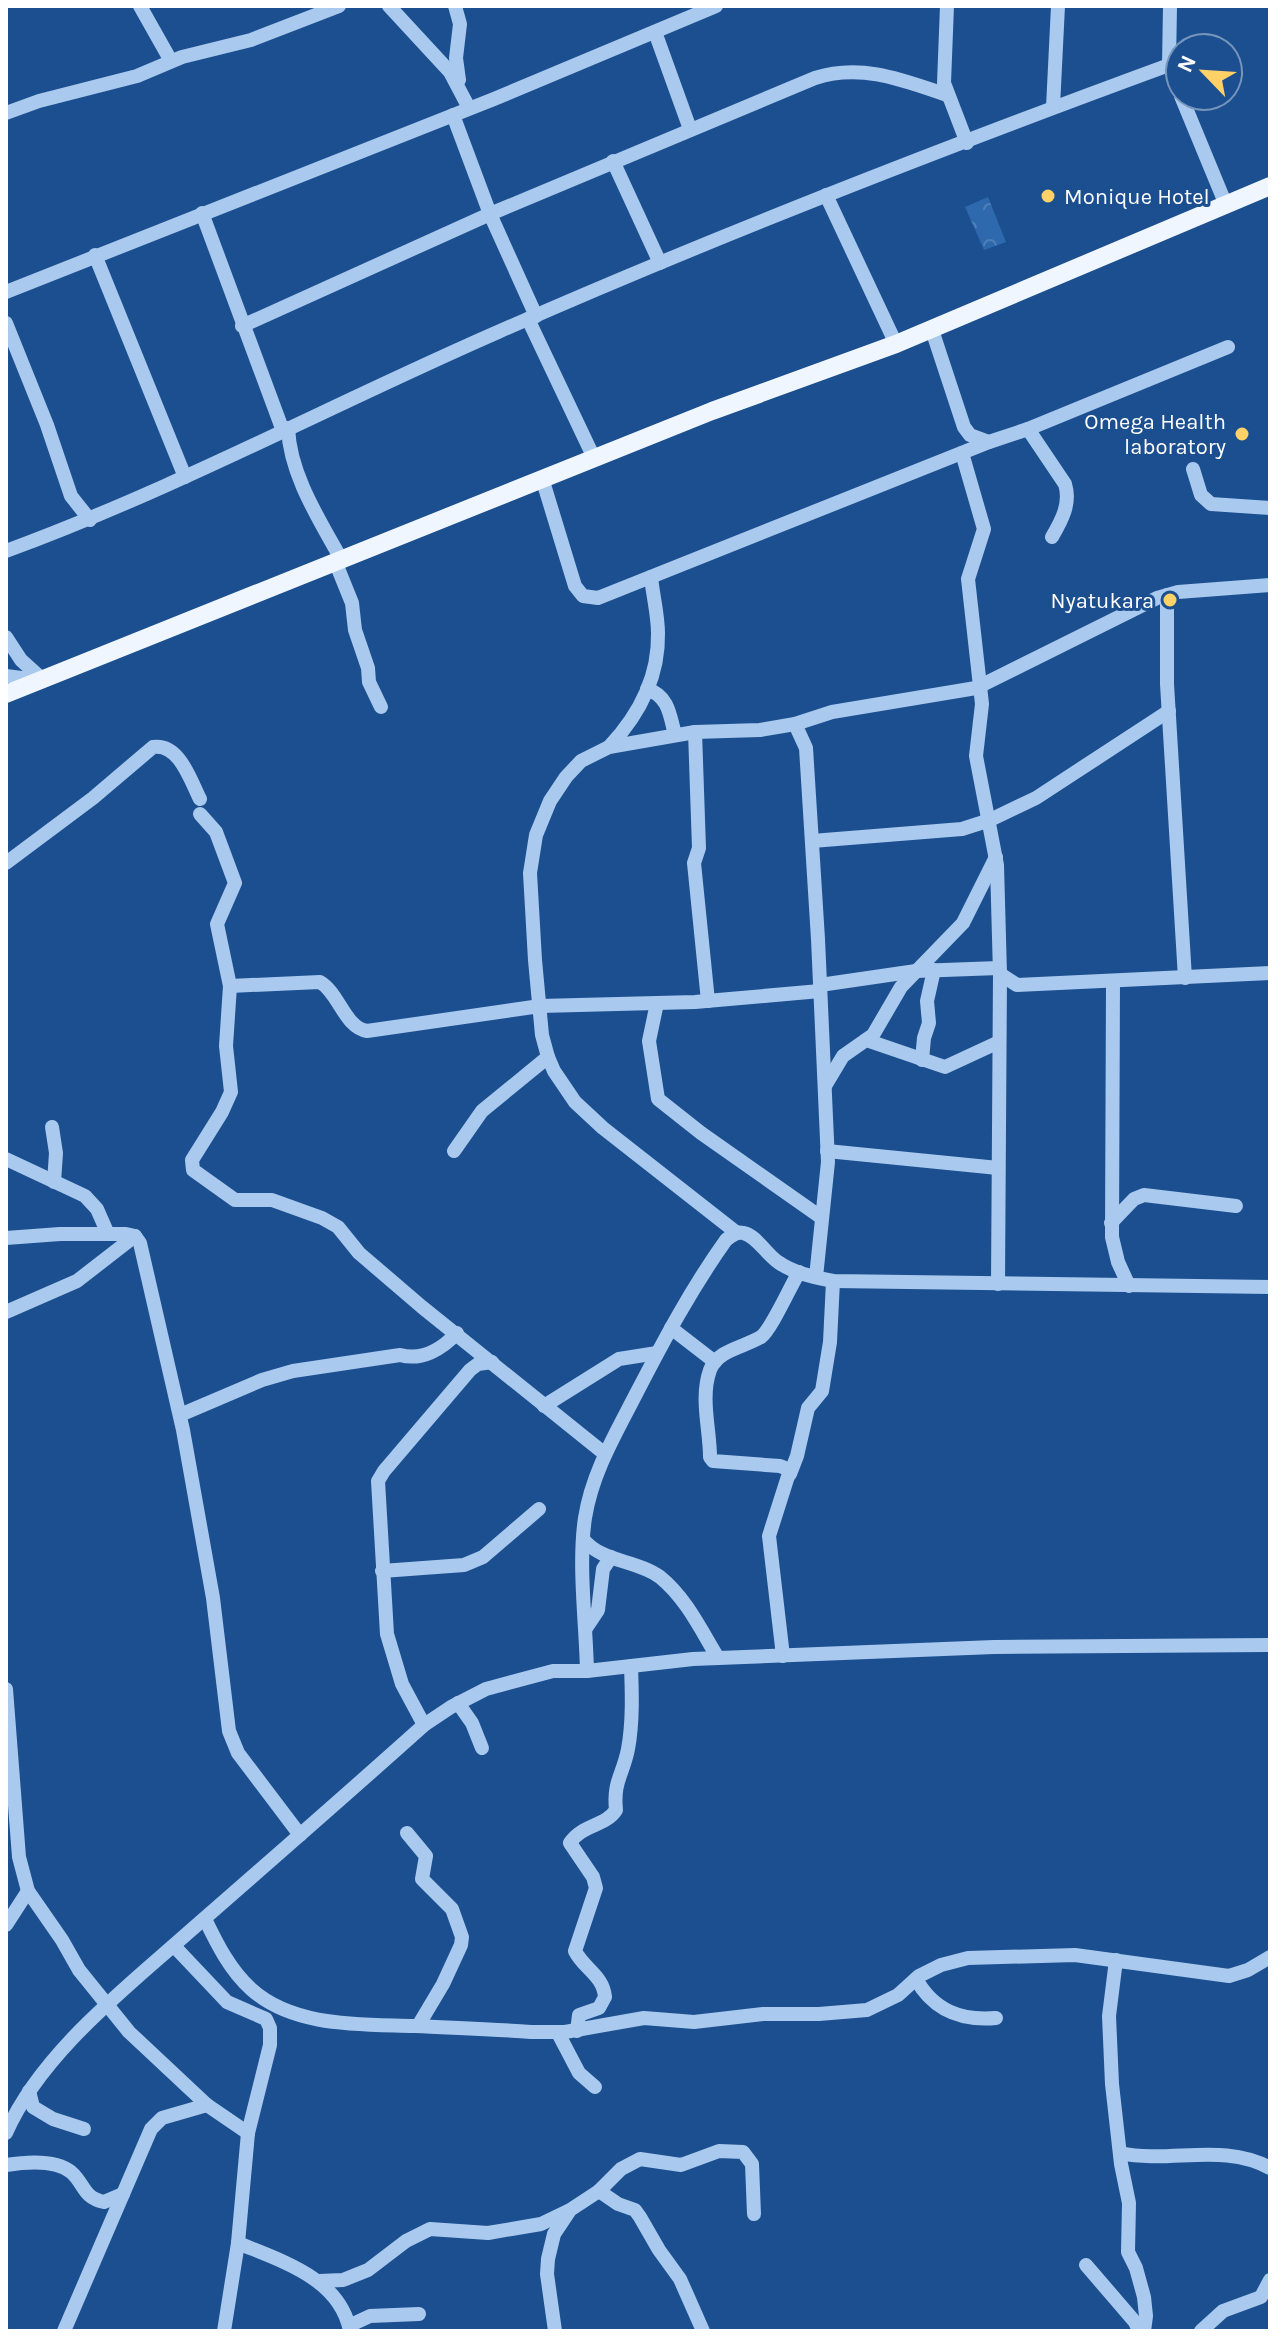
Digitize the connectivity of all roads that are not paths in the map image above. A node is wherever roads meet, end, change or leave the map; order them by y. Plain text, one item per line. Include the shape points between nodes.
1 (140, 6) edge
2 (339, 6) edge
3 (389, 6) edge
4 (455, 6) edge
5 (716, 6) edge
6 (947, 6) edge
7 (1058, 6) edge
8 (1170, 6) edge
9 (326, 9) edge
10 (301, 13) edge
11 (655, 32) junction
12 (1170, 32) edge
13 (171, 61) junction
14 (1164, 67) edge
15 (461, 93) junction
16 (947, 95) junction
17 (1053, 107) junction
18 (469, 108) junction
19 (1188, 112) edge
20 (6, 113) edge
21 (453, 115) junction
22 (690, 129) junction
23 (967, 143) junction
24 (613, 161) junction
25 (1270, 186) edge
26 (826, 195) junction
27 (1226, 205) junction
28 (202, 213) junction
29 (490, 214) junction
30 (95, 255) junction
31 (660, 263) junction
32 (6, 292) edge
33 (532, 318) junction
34 (6, 323) edge
35 (242, 326) junction
36 (932, 330) junction
37 (896, 344) junction
38 (1228, 347) dead end
39 (285, 429) junction
40 (1028, 429) junction
41 (967, 432) junction
42 (989, 442) junction
43 (966, 452) junction
44 (594, 458) junction
45 (1193, 469) dead end
46 (185, 477) junction
47 (542, 478) junction
48 (1270, 508) edge
49 (90, 520) junction
50 (1052, 537) dead end
51 (6, 551) edge
52 (338, 560) junction
53 (651, 577) junction
54 (1270, 585) edge
55 (1167, 595) junction
56 (6, 637) edge
57 (6, 676) edge
58 (40, 680) junction
59 (980, 686) junction
60 (647, 689) junction
61 (6, 694) edge
62 (381, 707) dead end
63 (1169, 711) junction
64 (795, 724) junction
65 (695, 732) junction
66 (675, 735) junction
67 (609, 747) junction
68 (200, 799) dead end
69 (200, 814) dead end
70 (990, 820) junction
71 (812, 841) junction
72 (996, 855) junction
73 (6, 863) edge
74 (934, 970) junction
75 (916, 971) junction
76 (1000, 971) junction
77 (1270, 973) edge
78 (1185, 978) junction
79 (1113, 982) junction
80 (230, 986) junction
81 (820, 988) junction
82 (708, 1001) junction
83 (657, 1003) junction
84 (540, 1006) junction
85 (866, 1040) junction
86 (999, 1042) junction
87 (548, 1057) junction
88 (922, 1060) junction
89 (825, 1087) junction
90 (52, 1127) dead end
91 (454, 1151) dead end
92 (827, 1151) junction
93 (6, 1159) edge
94 (998, 1168) junction
95 (54, 1182) junction
96 (1236, 1206) dead end
97 (822, 1218) junction
98 (1111, 1223) junction
99 (737, 1233) junction
100 (108, 1234) junction
101 (135, 1236) junction
102 (6, 1238) edge
103 (799, 1272) junction
104 (816, 1277) junction
105 (833, 1281) junction
106 (998, 1284) junction
107 (1129, 1286) junction
108 (1270, 1287) edge
109 (6, 1312) edge
110 (671, 1328) junction
111 (457, 1333) junction
112 (657, 1353) junction
113 (492, 1362) junction
114 (715, 1362) junction
115 (544, 1406) junction
116 (180, 1415) junction
117 (605, 1454) junction
118 (790, 1474) junction
119 (539, 1509) dead end
120 (583, 1539) junction
121 (611, 1557) junction
122 (382, 1571) junction
123 (586, 1628) junction
124 (1270, 1645) edge
125 (783, 1656) junction
126 (718, 1658) junction
127 (631, 1666) junction
128 (587, 1671) junction
129 (7, 1695) edge
130 (458, 1703) junction
131 (424, 1725) junction
132 (482, 1748) dead end
133 (407, 1833) dead end
134 (300, 1835) junction
135 (28, 1891) junction
136 (205, 1919) junction
137 (6, 1925) edge
138 (174, 1946) junction
139 (1270, 1957) edge
140 (1116, 1960) junction
141 (916, 1979) junction
142 (105, 2004) junction
143 (996, 2018) dead end
144 (418, 2026) junction
145 (577, 2031) junction
146 (558, 2033) junction
147 (595, 2087) dead end
148 (29, 2091) junction
149 (207, 2105) junction
150 (84, 2129) dead end
151 (6, 2133) edge
152 (248, 2133) junction
153 (1120, 2153) junction
154 (6, 2165) edge
155 (1270, 2168) edge
156 (599, 2191) junction
157 (123, 2194) junction
158 (570, 2210) junction
159 (754, 2214) dead end
160 (238, 2243) junction
161 (1086, 2265) dead end
162 (1270, 2280) edge
163 (319, 2281) junction
164 (419, 2314) dead end
165 (353, 2324) edge
166 (64, 2331) edge
167 (224, 2331) edge
168 (555, 2331) edge
169 (703, 2331) edge
170 (1141, 2331) edge
171 (1201, 2331) edge

1 - 13 street
2 - 9 street
3 - 15 street via 447,69
4 - 15 street
5 - 11 street
6 - 16 street
7 - 17 street
8 - 12 street
9 - 10 street
10 - 13 street via 251,40
11 - 18 street
11 - 22 street
13 - 20 street via 137,76
14 - 17 street
15 - 18 street
16 - 22 street via 875,74 831,73
16 - 23 street
17 - 23 street
18 - 21 street
19 - 27 street
21 - 28 street
21 - 29 street
22 - 24 street
23 - 26 street
24 - 29 street
24 - 31 street
25 - 27 main road
26 - 31 street
26 - 37 street
27 - 36 main road
28 - 30 street
28 - 35 street
29 - 33 street
29 - 35 street
30 - 32 street
30 - 46 street
31 - 33 street
33 - 39 street
33 - 44 street
34 - 49 street via 71,496
35 - 39 street
36 - 37 main road
36 - 41 street
37 - 44 main road
38 - 40 street
39 - 46 street
39 - 52 street via 309,501
40 - 42 street
40 - 50 street via 1067,492 1063,519
41 - 42 street
41 - 43 street
42 - 43 street
43 - 53 street
43 - 59 street via 984,529 968,577
44 - 47 main road
45 - 48 street via 1201,495 1211,504
46 - 49 street
47 - 52 main road
47 - 53 street via 575,586 583,596 598,598
49 - 51 street
52 - 58 main road
52 - 62 street via 369,682
53 - 60 street via 659,630
54 - 55 street
55 - 59 street
55 - 63 street
56 - 58 street
57 - 58 street
58 - 61 main road
59 - 64 street via 832,712
59 - 70 street via 976,756
60 - 66 street via 666,701
60 - 67 street via 627,727
63 - 70 street via 1036,798
63 - 78 street
64 - 65 street
64 - 71 street via 806,748
65 - 66 street
65 - 82 street via 699,848 694,863
66 - 67 street
67 - 84 street via 581,761 566,777 536,835 530,873
68 - 73 street via 172,751 153,747
69 - 80 street via 216,832 235,883 217,924
70 - 71 street via 962,829
70 - 72 street
71 - 81 street
72 - 75 street via 963,923
72 - 76 street
74 - 75 street
74 - 76 street
74 - 88 street
75 - 81 street
75 - 85 street
76 - 79 street via 1017,985
76 - 86 street
77 - 78 street
78 - 79 street
79 - 98 street
80 - 84 street via 320,982 356,1027 367,1031
80 - 111 street via 226,1046 231,1092 192,1160 193,1170 235,1200 272,1200 331,1222 359,1253
81 - 82 street
81 - 89 street
82 - 83 street
83 - 84 street
83 - 97 street via 649,1041 658,1099
84 - 87 street
85 - 88 street
85 - 89 street via 843,1056
86 - 88 street via 948,1067
86 - 94 street
87 - 91 street via 482,1111
87 - 99 street via 575,1102
89 - 92 street
90 - 95 street
92 - 94 street
92 - 97 street
93 - 95 street
94 - 106 street
95 - 100 street via 92,1202
96 - 98 street via 1144,1195
97 - 104 street
98 - 107 street
99 - 103 street via 747,1234 778,1262
99 - 110 street via 717,1252
100 - 101 street
100 - 102 street
101 - 109 street via 77,1281
101 - 116 street via 145,1258
103 - 104 street
103 - 114 street via 764,1335
104 - 105 street
105 - 106 street
105 - 118 street via 822,1391 808,1408
106 - 107 street
107 - 108 street
110 - 112 street
110 - 114 street
111 - 113 street
111 - 116 street via 439,1349 413,1359 400,1355 293,1371
112 - 115 street via 619,1359
112 - 117 street
113 - 115 street
113 - 122 street via 470,1370 379,1478
114 - 118 street via 705,1410 711,1460 780,1466
115 - 117 street
116 - 134 street via 213,1598 229,1731 238,1753
117 - 120 street via 585,1515
118 - 125 street via 769,1536
119 - 122 street via 483,1557 464,1565
120 - 121 street
120 - 123 street
121 - 123 street via 603,1569 598,1610
121 - 126 street via 660,1577 689,1609
122 - 131 street via 387,1634 402,1684
123 - 128 street
124 - 125 street via 994,1647
125 - 126 street
126 - 127 street
127 - 128 street
127 - 145 street via 631,1729 614,1793 616,1810 570,1843 596,1888 575,1951 597,1975 605,1997 599,2008 579,2015
128 - 130 street via 553,1671 486,1689
129 - 135 street via 19,1857
130 - 131 street
130 - 132 street
131 - 134 street
133 - 144 street via 426,1856 422,1879 452,1909 462,1937
134 - 136 street
135 - 137 street
135 - 142 street
136 - 138 street
136 - 144 street via 244,1982 280,2007 327,2021
138 - 142 street
138 - 152 street via 227,2002 269,2023 270,2045
139 - 140 street via 1229,1976
140 - 141 street via 1075,1955 968,1958
140 - 153 street via 1109,2016
141 - 143 street via 931,2000 955,2015
141 - 145 street via 867,2010 694,2022 644,2018
142 - 148 street
142 - 149 street
144 - 146 street
145 - 146 street
146 - 147 street via 575,2066
148 - 150 street via 33,2107 43,2114
148 - 151 street
149 - 152 street
149 - 157 street via 162,2118 151,2129
152 - 160 street
153 - 155 street via 1142,2158 1211,2154 1248,2158
153 - 170 street via 1129,2203 1128,2252 1144,2297
154 - 157 street via 58,2166 104,2202
156 - 158 street
156 - 159 street via 640,2159 681,2165 719,2151 738,2151 752,2164
156 - 169 street via 635,2210 680,2279
157 - 166 street
158 - 163 street via 541,2224 499,2231 430,2229 368,2270 343,2280
158 - 168 street via 554,2234 548,2259
160 - 163 street
160 - 167 street
161 - 170 street
162 - 171 street via 1261,2297 1223,2311
163 - 165 street
164 - 165 street via 370,2316

